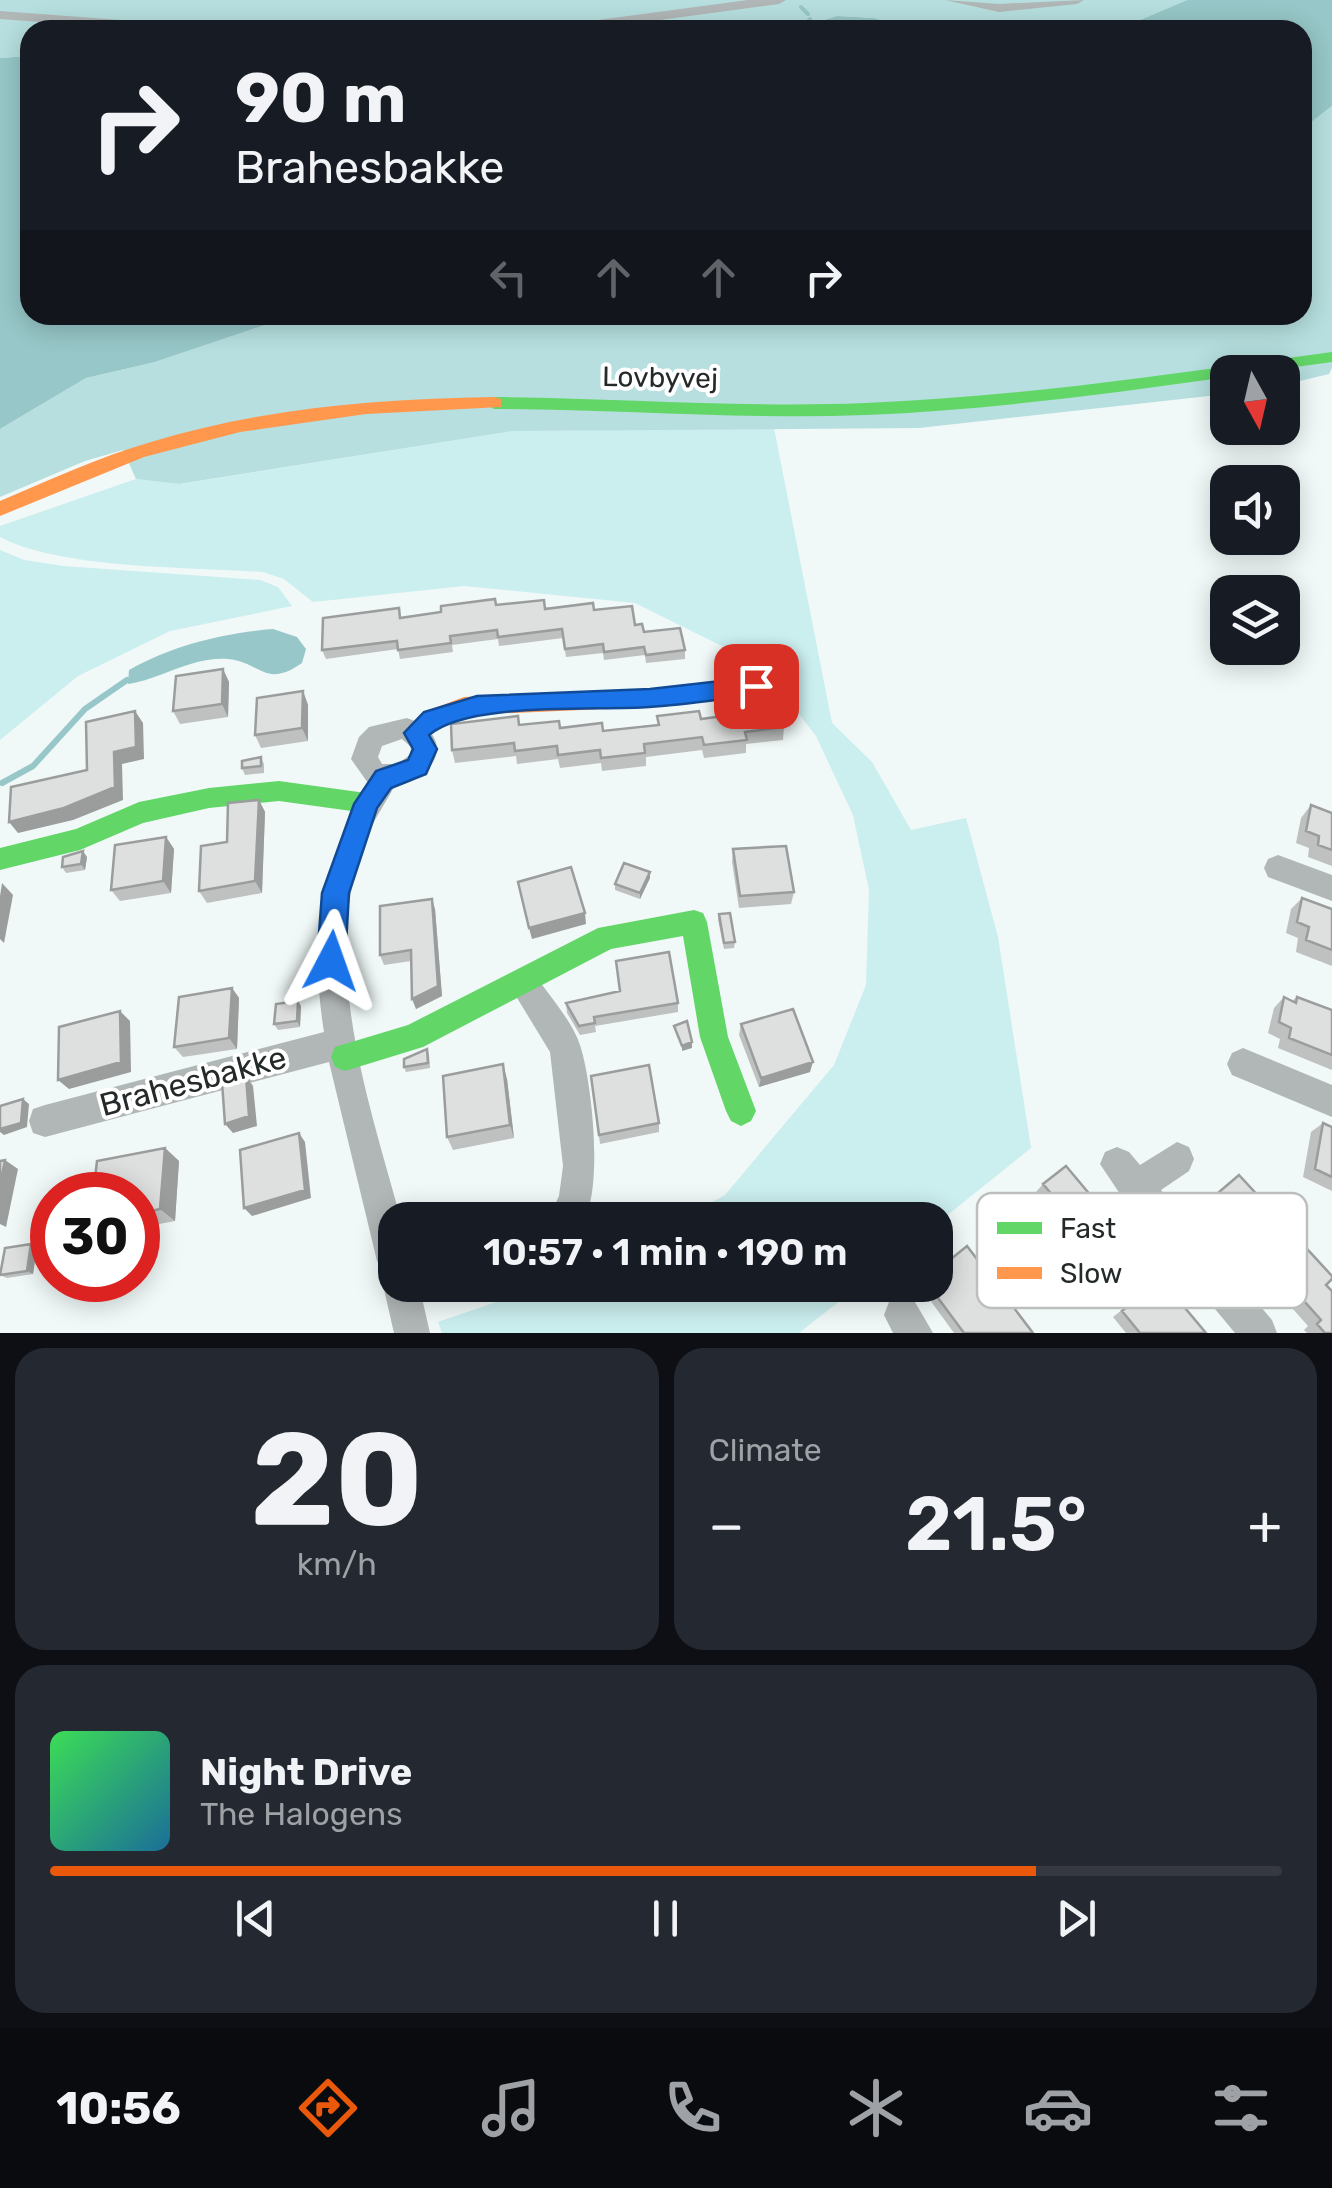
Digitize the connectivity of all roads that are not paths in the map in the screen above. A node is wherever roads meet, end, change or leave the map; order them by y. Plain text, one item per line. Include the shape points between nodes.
1 (779, 0) edge
2 (952, 0) edge
3 (1077, 0) edge
4 (0, 15) edge
5 (67, 20) edge
6 (629, 20) edge
7 (1332, 357) edge
8 (0, 509) edge
9 (756, 686) dead end
10 (416, 733) junction
11 (375, 791) junction
12 (0, 859) edge
13 (1278, 868) dead end
14 (1332, 888) edge
15 (523, 983) junction
16 (343, 1050) junction
17 (1243, 1064) dead end
18 (1332, 1101) edge
19 (742, 1111) dead end
20 (45, 1121) dead end
21 (1178, 1159) dead end
22 (1141, 1193) edge
23 (380, 1202) edge
24 (575, 1202) edge
25 (405, 1302) edge
26 (1238, 1308) edge
27 (412, 1333) edge
28 (1259, 1333) edge

1 - 6 street
2 - 3 street via 999,8
4 - 5 street
7 - 8 street, Lovbyvej via 959,405 497,404 303,415 112,462
9 - 10 street via 464,706
10 - 11 street via 425,749 417,767
10 - 11 street via 387,730 370,741 365,750
11 - 12 street via 279,790 209,798 139,813 80,839
11 - 16 street via 336,893 331,961
13 - 14 street
15 - 16 street, Brahesbakke via 413,1037
15 - 19 street, Brahesbakke via 606,937 694,922 714,1037
15 - 24 street via 565,1047 580,1166
16 - 20 street, Brahesbakke
16 - 23 street
17 - 18 street
21 - 22 street via 1127,1176
25 - 27 street
26 - 28 street

